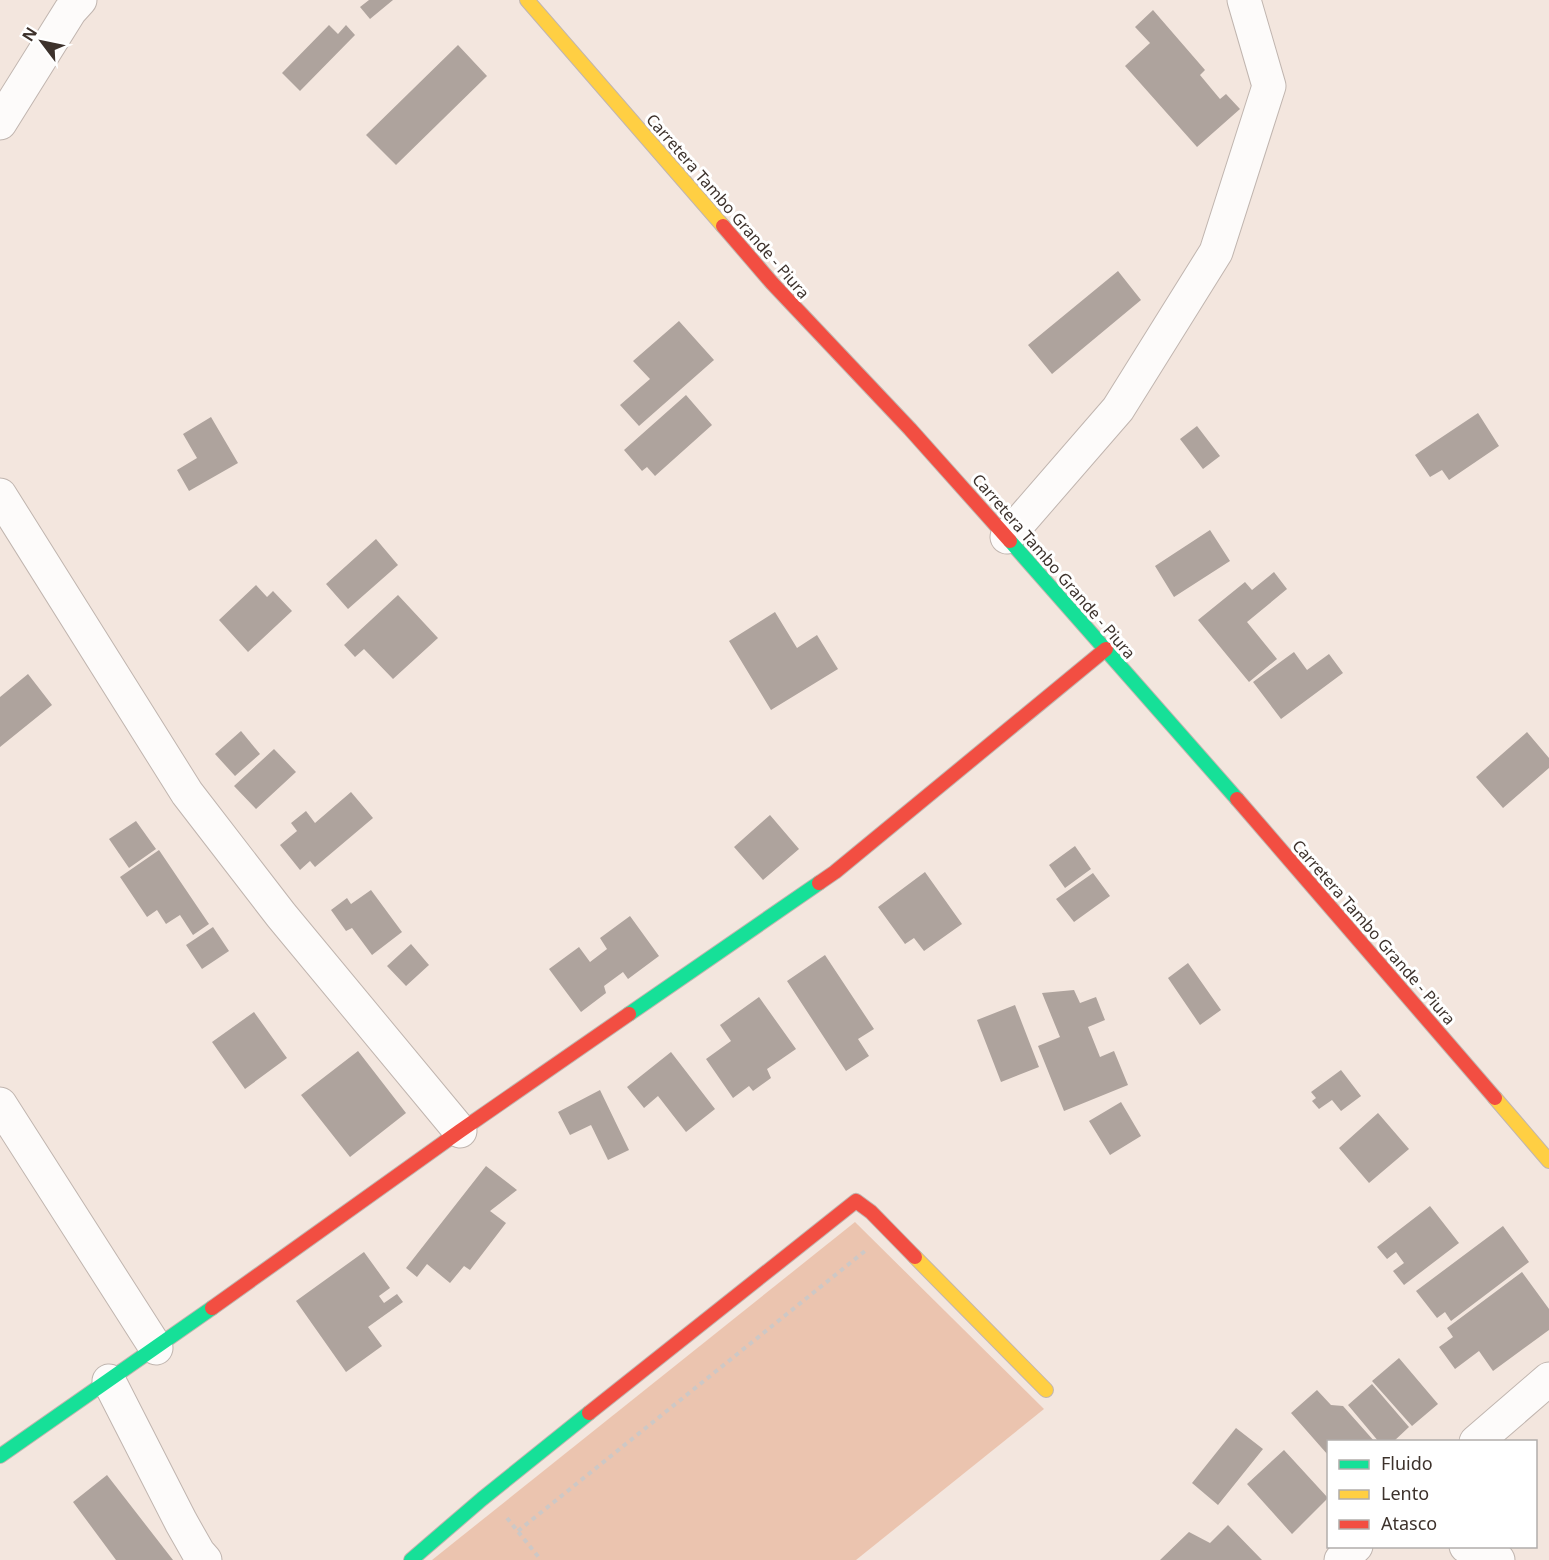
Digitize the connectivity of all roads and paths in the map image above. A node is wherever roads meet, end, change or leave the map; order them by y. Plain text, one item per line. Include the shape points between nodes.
1 (80, 0) edge
2 (527, 0) edge
3 (1244, 0) edge
4 (0, 123) edge
5 (0, 495) edge
6 (1007, 537) junction
7 (1106, 649) junction
8 (0, 1104) edge
9 (460, 1131) junction
10 (1549, 1161) edge
11 (870, 1246) dead end
12 (156, 1348) junction
13 (1549, 1379) edge
14 (109, 1381) junction
15 (1046, 1390) dead end
16 (1478, 1440) edge
17 (0, 1456) edge
18 (488, 1494) junction
19 (518, 1531) junction
20 (1354, 1548) edge
21 (1471, 1548) edge
22 (205, 1560) edge
23 (411, 1560) edge
24 (541, 1560) edge
25 (1341, 1560) edge
26 (1498, 1560) edge

1 - 4 street via 69,11
2 - 6 street, Carretera Tambo Grande - Piura via 772,283
3 - 6 street via 1269,86 1216,252 1118,409
5 - 9 street via 187,793 281,915
6 - 7 street, Carretera Tambo Grande - Piura
7 - 9 street via 834,872
7 - 10 street, Carretera Tambo Grande - Piura
8 - 12 street
9 - 12 street
11 - 19 path
12 - 14 street
13 - 16 street
14 - 17 street
14 - 22 street via 181,1522
15 - 18 street via 871,1212 856,1202
18 - 19 path
18 - 23 street
19 - 24 path
20 - 25 street
21 - 26 street

